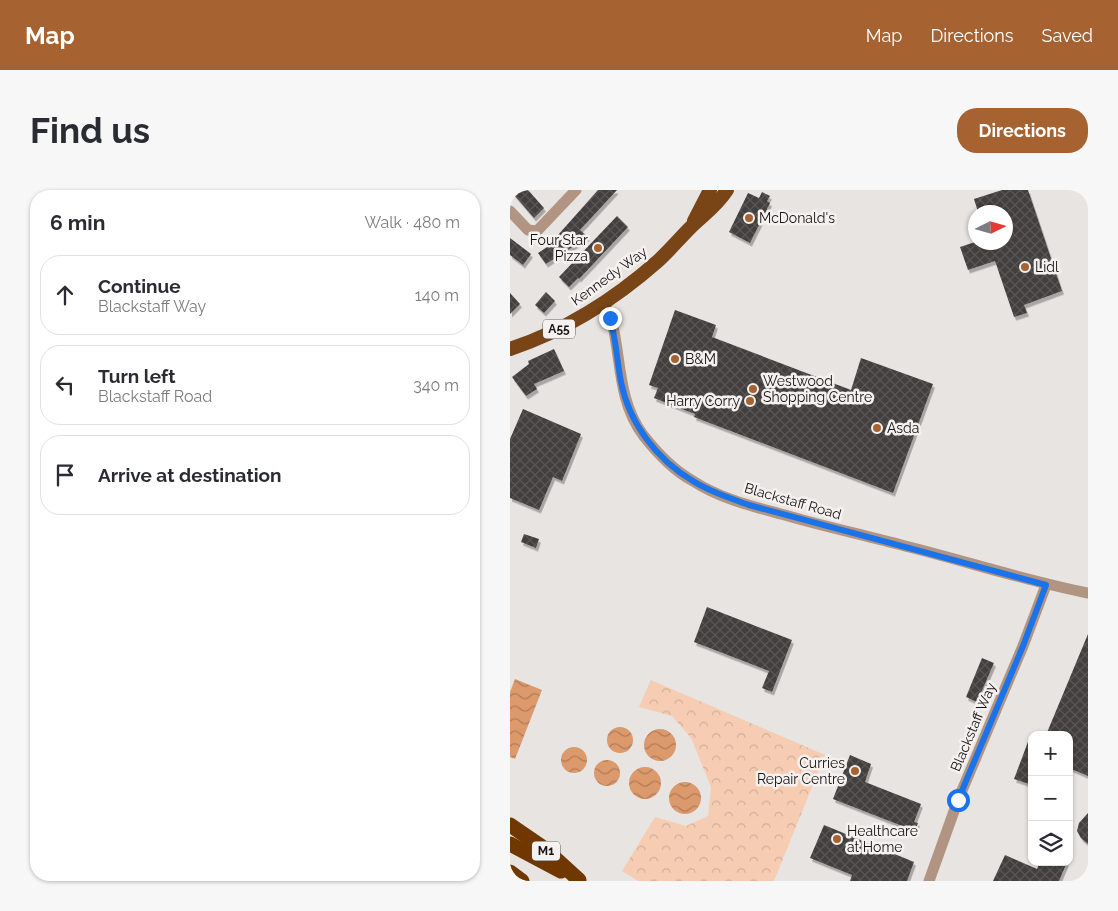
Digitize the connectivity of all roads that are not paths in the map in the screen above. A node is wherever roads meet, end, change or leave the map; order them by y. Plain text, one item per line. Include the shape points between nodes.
1 (576, 190) edge
2 (710, 190) edge
3 (727, 190) edge
4 (510, 211) edge
5 (690, 228) junction
6 (604, 303) junction
7 (510, 349) edge
8 (1046, 585) junction
9 (1088, 593) edge
10 (510, 825) edge
11 (510, 844) edge
12 (510, 872) edge
13 (522, 881) edge
14 (580, 881) edge
15 (929, 881) edge

1 - 4 street via 537,231 528,230
2 - 5 highway, Kennedy Way / A55
3 - 5 highway, Kennedy Way / A55 via 718,204
5 - 6 highway, Kennedy Way / A55 via 645,273
6 - 7 highway, Kennedy Way / A55 via 557,330
6 - 8 street, Blackstaff Road via 614,331 628,406 642,434 659,454 692,481 749,505
8 - 9 street, Blackstaff Road
8 - 15 street, Blackstaff Way via 960,795
10 - 14 highway, M1 via 545,849
11 - 14 highway, M1
12 - 13 highway

